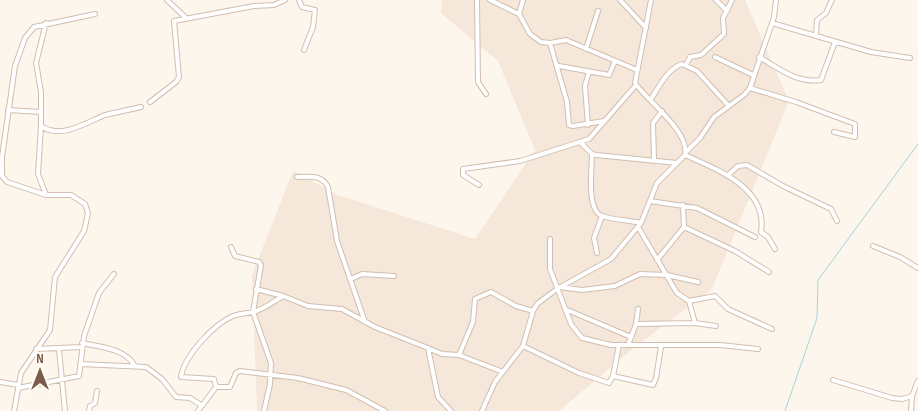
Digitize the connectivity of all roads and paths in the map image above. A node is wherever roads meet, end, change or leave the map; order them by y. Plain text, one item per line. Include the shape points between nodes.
1 (167, 0) edge
2 (285, 0) edge
3 (299, 0) edge
4 (477, 0) edge
5 (490, 0) edge
6 (523, 0) edge
7 (620, 0) edge
8 (651, 0) edge
9 (716, 0) edge
10 (732, 0) edge
11 (776, 0) edge
12 (832, 0) edge
13 (727, 11) junction
14 (598, 12) dead end
15 (95, 14) dead end
16 (520, 14) junction
17 (186, 18) junction
18 (46, 22) junction
19 (772, 23) junction
20 (646, 28) junction
21 (816, 35) junction
22 (835, 42) junction
23 (550, 43) junction
24 (586, 49) junction
25 (304, 50) dead end
26 (715, 57) dead end
27 (759, 57) junction
28 (910, 58) dead end
29 (615, 61) junction
30 (686, 65) junction
31 (558, 66) junction
32 (636, 70) junction
33 (590, 72) junction
34 (753, 75) junction
35 (636, 85) junction
36 (750, 88) junction
37 (486, 94) dead end
38 (651, 100) junction
39 (150, 102) dead end
40 (728, 105) junction
41 (141, 107) dead end
42 (8, 110) junction
43 (662, 111) junction
44 (41, 112) junction
45 (605, 121) junction
46 (588, 124) junction
47 (41, 126) junction
48 (834, 132) dead end
49 (580, 143) junction
50 (685, 153) junction
51 (592, 154) junction
52 (654, 159) junction
53 (677, 164) junction
54 (728, 175) junction
55 (297, 177) dead end
56 (479, 185) dead end
57 (46, 195) junction
58 (650, 201) junction
59 (683, 205) junction
60 (602, 216) junction
61 (838, 221) dead end
62 (639, 225) junction
63 (684, 227) junction
64 (755, 237) dead end
65 (550, 239) dead end
66 (873, 246) dead end
67 (231, 247) dead end
68 (775, 249) dead end
69 (597, 253) dead end
70 (657, 260) junction
71 (918, 268) edge
72 (769, 272) dead end
73 (114, 274) dead end
74 (668, 275) junction
75 (394, 276) dead end
76 (351, 279) junction
77 (698, 282) dead end
78 (558, 288) junction
79 (256, 289) junction
80 (283, 296) junction
81 (689, 301) junction
82 (565, 309) junction
83 (638, 309) dead end
84 (533, 311) junction
85 (253, 312) junction
86 (365, 322) junction
87 (695, 323) junction
88 (636, 324) junction
89 (716, 326) dead end
90 (772, 329) dead end
91 (632, 336) junction
92 (44, 341) junction
93 (81, 345) junction
94 (619, 345) junction
95 (523, 346) junction
96 (628, 346) junction
97 (661, 347) junction
98 (428, 348) junction
99 (36, 349) junction
100 (49, 349) junction
101 (758, 349) dead end
102 (59, 350) junction
103 (459, 355) junction
104 (80, 364) junction
105 (135, 366) junction
106 (503, 372) junction
107 (271, 374) junction
108 (613, 376) junction
109 (62, 380) junction
110 (834, 380) dead end
111 (918, 381) edge
112 (0, 382) edge
113 (18, 387) junction
114 (216, 388) junction
115 (97, 391) dead end
116 (912, 398) junction
117 (918, 402) edge
118 (201, 405) junction
119 (14, 411) edge
120 (65, 411) edge
121 (89, 411) edge
122 (198, 411) edge
123 (264, 411) edge
124 (385, 411) edge
125 (451, 411) edge
126 (482, 411) edge
127 (911, 411) edge

1 - 17 street
2 - 17 street via 274,5
3 - 25 street via 302,7 316,10
4 - 37 street via 478,82
5 - 16 street
6 - 16 street
7 - 20 street
8 - 20 street
9 - 13 street
10 - 13 street
11 - 19 street
12 - 21 street via 826,13 817,20
13 - 30 street via 723,18 724,34 701,54 690,57
14 - 24 street
15 - 18 street
16 - 23 street via 535,38
17 - 39 street via 173,24 179,77
18 - 42 street via 34,26 25,38 16,60
18 - 44 street via 36,63
19 - 21 street
19 - 27 street
20 - 32 street
21 - 22 street
22 - 27 street via 821,80 809,81 789,75
22 - 28 street
23 - 24 street via 565,39
23 - 31 street
24 - 29 street
26 - 34 street
27 - 34 street
29 - 32 street
29 - 33 street via 608,75
30 - 38 street via 674,68
30 - 40 street via 704,76
31 - 33 street
31 - 46 street via 568,102 569,124
32 - 35 street
33 - 46 street via 584,86
34 - 36 street
35 - 38 street
35 - 45 street
36 - 40 street
36 - 48 street via 855,124 855,137
38 - 43 street
40 - 50 street via 711,120
41 - 47 street via 105,115 76,128 54,130
42 - 44 street
42 - 57 street via 2,176 7,182
43 - 50 street via 681,138
43 - 52 street via 653,123
44 - 47 street
45 - 46 street
45 - 49 street via 596,133
47 - 57 street via 38,174
49 - 51 street
49 - 56 street via 520,161 464,169 464,175
50 - 53 street
50 - 54 street
51 - 52 street
51 - 60 street via 591,196 595,210
52 - 53 street
53 - 58 street via 657,183
54 - 61 street via 738,166 747,165 831,209
54 - 68 street via 756,202 763,218 761,232
55 - 76 street via 318,177 328,187 336,236
57 - 92 street via 72,195 85,204 88,213 84,232 55,277 52,320
58 - 59 street
58 - 62 street
59 - 63 street
59 - 64 street via 697,208
60 - 62 street
60 - 69 street via 594,238
62 - 70 street
62 - 78 street via 611,259
63 - 70 street
63 - 72 street via 735,251
65 - 78 street via 549,264
66 - 71 street
67 - 79 street via 235,256 260,263
70 - 74 street
73 - 93 street via 99,293
74 - 77 street
74 - 78 street via 636,275 615,286 586,290
74 - 81 street via 677,293
75 - 76 street via 362,274
76 - 86 street
78 - 82 street
78 - 84 street via 541,300
79 - 80 street
79 - 85 street
80 - 85 street
80 - 86 street via 308,306 342,310
81 - 87 street
81 - 90 street via 715,296 728,310
82 - 91 street
82 - 94 street via 582,338
83 - 88 street
84 - 95 street
84 - 103 street via 491,292 477,298 473,322
85 - 107 street via 269,356
85 - 114 street via 232,316 216,327 194,351 182,372 182,378 214,379
86 - 98 street
87 - 88 street
87 - 89 street
88 - 91 street
91 - 96 street
92 - 99 street
92 - 100 street
93 - 102 street
93 - 104 street
93 - 105 street via 123,353
94 - 96 street
94 - 108 street
95 - 106 street
95 - 108 street via 603,382 610,382
96 - 97 street
97 - 101 street via 720,345
97 - 108 street via 653,385
98 - 103 street via 442,354
98 - 125 street via 438,398
99 - 100 street
99 - 113 street via 25,366
100 - 102 street
102 - 109 street
103 - 106 street
104 - 105 street
104 - 109 street via 79,376
105 - 118 street via 146,367 156,373 176,397 190,398
106 - 126 street via 490,390
107 - 114 street via 239,371 230,387
107 - 123 street
107 - 124 street via 346,390
109 - 113 street
109 - 120 street
110 - 116 street via 897,399
111 - 116 street
112 - 113 street
113 - 119 street
114 - 118 street
115 - 121 street via 95,403
116 - 117 street
116 - 127 street
118 - 122 street

